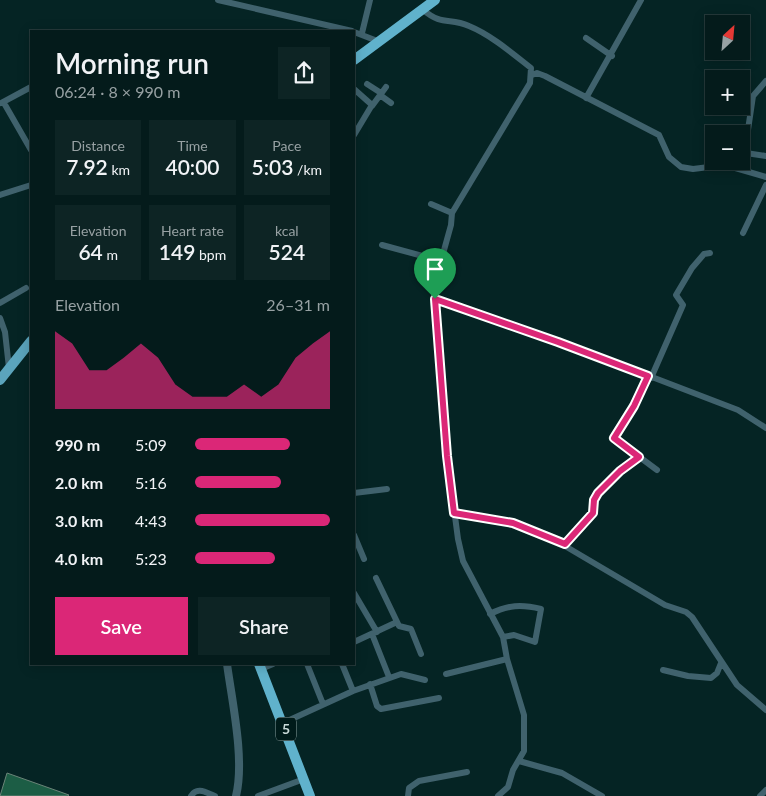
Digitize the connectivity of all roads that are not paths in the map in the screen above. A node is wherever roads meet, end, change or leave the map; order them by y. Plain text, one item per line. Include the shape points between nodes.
1 (218, 0) edge
2 (370, 0) edge
3 (435, 0) edge
4 (641, 0) edge
5 (422, 9) junction
6 (349, 30) edge
7 (355, 32) edge
8 (362, 34) junction
9 (586, 38) dead end
10 (380, 42) junction
11 (612, 56) junction
12 (355, 59) edge
13 (532, 75) junction
14 (766, 81) edge
15 (367, 84) dead end
16 (386, 87) dead end
17 (30, 89) edge
18 (355, 90) edge
19 (381, 94) junction
20 (586, 98) junction
21 (2, 103) edge
22 (392, 103) dead end
23 (372, 106) junction
24 (355, 133) edge
25 (30, 148) edge
26 (766, 156) edge
27 (766, 177) edge
28 (30, 185) edge
29 (766, 185) edge
30 (0, 195) edge
31 (431, 204) dead end
32 (452, 213) junction
33 (744, 233) dead end
34 (382, 245) dead end
35 (710, 253) dead end
36 (440, 262) junction
37 (26, 288) dead end
38 (435, 299) junction
39 (0, 303) edge
40 (0, 318) edge
41 (30, 344) edge
42 (9, 368) junction
43 (649, 377) junction
44 (0, 380) edge
45 (766, 428) edge
46 (639, 457) junction
47 (657, 470) dead end
48 (387, 489) dead end
49 (355, 493) edge
50 (454, 513) junction
51 (355, 537) edge
52 (565, 544) junction
53 (364, 559) dead end
54 (376, 578) dead end
55 (355, 596) edge
56 (490, 614) junction
57 (397, 622) junction
58 (374, 633) junction
59 (504, 637) junction
60 (355, 642) edge
61 (421, 654) dead end
62 (507, 660) junction
63 (721, 663) junction
64 (227, 665) edge
65 (307, 665) edge
66 (342, 665) edge
67 (260, 666) edge
68 (663, 670) dead end
69 (446, 674) dead end
70 (389, 677) junction
71 (425, 680) dead end
72 (370, 684) junction
73 (353, 691) junction
74 (439, 698) dead end
75 (323, 704) junction
76 (766, 710) edge
77 (283, 722) junction
78 (520, 760) junction
79 (467, 772) dead end
80 (304, 779) junction
81 (766, 790) edge
82 (191, 796) edge
83 (215, 796) edge
84 (236, 796) edge
85 (259, 796) edge
86 (310, 796) edge
87 (408, 796) edge
88 (498, 796) edge
89 (602, 796) edge
90 (760, 796) edge

1 - 6 street
2 - 8 street
3 - 5 highway
4 - 11 street
5 - 10 highway
5 - 13 street via 437,20 471,27 531,68
7 - 8 street
8 - 10 street
9 - 11 street
10 - 12 highway
11 - 20 street
13 - 20 street via 545,76
13 - 32 street
14 - 26 street via 753,96 745,150 746,153
15 - 19 street
16 - 19 street
17 - 21 street
18 - 23 street
19 - 22 street
19 - 23 street
20 - 27 street via 658,135 669,157 681,167 693,169 725,165
21 - 25 street
23 - 24 street
28 - 30 street
29 - 33 street
31 - 32 street
32 - 36 street
34 - 36 street
35 - 43 street via 698,260 676,295 683,305
36 - 38 street
37 - 39 street
38 - 43 street
38 - 50 street
40 - 42 street
41 - 42 main road
42 - 44 main road
43 - 45 street via 738,410
43 - 46 street via 614,438
46 - 47 street
46 - 52 street via 598,493 593,513
48 - 49 street
50 - 52 street via 513,523
50 - 56 street via 464,561
51 - 53 street
52 - 63 street via 665,605 686,612 699,626
54 - 57 street
55 - 58 street
56 - 59 street
56 - 59 street via 519,605 540,609 536,641
57 - 58 street
57 - 61 street via 411,628
58 - 60 street
58 - 70 street
59 - 62 street
62 - 69 street
62 - 78 street via 524,715 524,746
63 - 68 street via 711,678
63 - 76 street via 737,685
64 - 84 street via 239,764
65 - 75 street
66 - 73 street
67 - 77 highway, 5
70 - 71 street via 403,673
70 - 72 street
72 - 73 street
72 - 74 street via 381,709
73 - 75 street
75 - 77 street
77 - 80 highway, 5
78 - 88 street via 508,787
78 - 89 street via 562,773
79 - 87 street via 419,781 409,788
80 - 85 street
80 - 86 highway, 5
81 - 90 street
82 - 83 street via 199,790

